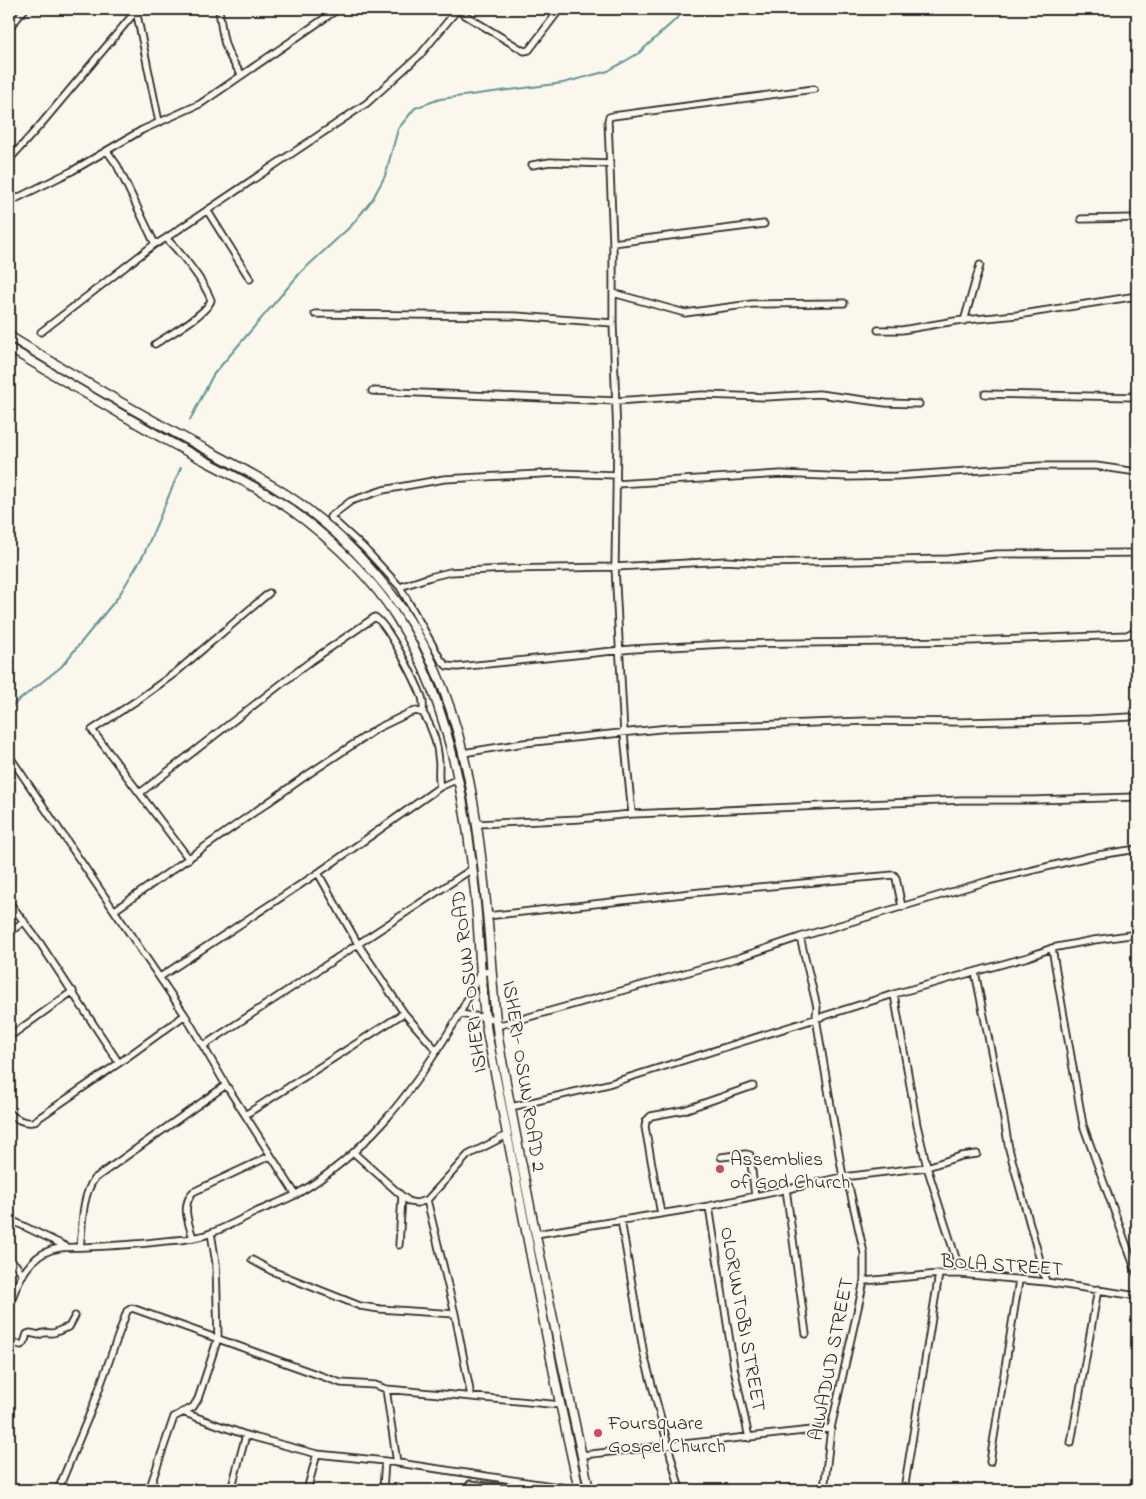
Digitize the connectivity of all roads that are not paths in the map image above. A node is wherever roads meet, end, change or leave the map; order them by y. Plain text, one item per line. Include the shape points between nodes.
1 (25, 9) edge
2 (219, 9) edge
3 (338, 9) edge
4 (457, 9) edge
5 (560, 9) edge
6 (136, 10) edge
7 (9, 28) edge
8 (242, 75) junction
9 (814, 89) dead end
10 (159, 122) junction
11 (107, 151) junction
12 (9, 160) edge
13 (610, 164) junction
14 (532, 165) dead end
15 (9, 202) edge
16 (207, 210) junction
17 (1137, 218) edge
18 (1081, 219) dead end
19 (764, 224) dead end
20 (166, 238) junction
21 (156, 243) junction
22 (613, 243) junction
23 (980, 265) dead end
24 (250, 279) dead end
25 (613, 293) junction
26 (1137, 296) edge
27 (844, 303) dead end
28 (315, 314) dead end
29 (964, 321) junction
30 (613, 323) junction
31 (878, 330) dead end
32 (41, 332) dead end
33 (9, 336) edge
34 (155, 344) dead end
35 (9, 348) edge
36 (372, 391) dead end
37 (984, 394) dead end
38 (1137, 397) edge
39 (616, 401) junction
40 (918, 404) dead end
41 (1137, 472) edge
42 (616, 475) junction
43 (616, 484) junction
44 (1137, 553) edge
45 (615, 567) junction
46 (400, 587) junction
47 (269, 593) dead end
48 (1137, 626) edge
49 (620, 650) junction
50 (423, 713) junction
51 (1130, 717) dead end
52 (624, 734) junction
53 (463, 753) junction
54 (10, 758) dead end
55 (458, 779) junction
56 (440, 788) junction
57 (140, 793) junction
58 (1136, 797) edge
59 (632, 814) junction
60 (478, 824) junction
61 (1137, 849) edge
62 (189, 859) junction
63 (472, 869) junction
64 (318, 873) junction
65 (9, 902) edge
66 (902, 906) junction
67 (114, 910) junction
68 (487, 916) junction
69 (24, 921) junction
70 (9, 933) edge
71 (1137, 934) edge
72 (800, 937) junction
73 (358, 944) junction
74 (1052, 948) junction
75 (491, 971) junction
76 (975, 972) junction
77 (480, 973) junction
78 (160, 977) junction
79 (72, 991) junction
80 (894, 994) junction
81 (404, 1012) junction
82 (459, 1014) junction
83 (185, 1015) junction
84 (485, 1018) junction
85 (816, 1018) junction
86 (497, 1022) junction
87 (9, 1037) edge
88 (204, 1046) junction
89 (437, 1051) junction
90 (119, 1063) junction
91 (226, 1085) junction
92 (753, 1086) dead end
93 (511, 1107) junction
94 (9, 1112) edge
95 (245, 1115) junction
96 (507, 1135) junction
97 (354, 1153) junction
98 (977, 1154) dead end
99 (270, 1156) junction
100 (721, 1157) dead end
101 (927, 1167) junction
102 (843, 1177) junction
103 (786, 1189) junction
104 (296, 1195) junction
105 (402, 1196) junction
106 (755, 1196) junction
107 (428, 1200) junction
108 (709, 1206) junction
109 (661, 1214) junction
110 (9, 1219) edge
111 (620, 1220) junction
112 (211, 1233) junction
113 (536, 1234) junction
114 (193, 1238) junction
115 (399, 1245) dead end
116 (65, 1246) junction
117 (80, 1247) junction
118 (9, 1260) edge
119 (252, 1260) dead end
120 (938, 1274) junction
121 (961, 1274) junction
122 (1137, 1274) edge
123 (23, 1275) junction
124 (1019, 1280) junction
125 (864, 1281) junction
126 (1046, 1282) junction
127 (1098, 1289) junction
128 (1137, 1296) edge
129 (9, 1313) edge
130 (455, 1314) junction
131 (75, 1316) dead end
132 (806, 1334) dead end
133 (218, 1338) junction
134 (9, 1342) edge
135 (386, 1389) junction
136 (471, 1396) junction
137 (561, 1406) junction
138 (182, 1412) junction
139 (831, 1428) junction
140 (246, 1435) junction
141 (749, 1438) junction
142 (1071, 1443) dead end
143 (667, 1446) junction
144 (317, 1454) junction
145 (582, 1456) junction
146 (385, 1462) junction
147 (990, 1462) dead end
148 (396, 1463) junction
149 (470, 1484) dead end
150 (58, 1490) edge
151 (149, 1490) edge
152 (230, 1490) edge
153 (307, 1490) edge
154 (383, 1490) edge
155 (520, 1490) edge
156 (579, 1490) edge
157 (589, 1490) edge
158 (680, 1490) edge
159 (787, 1490) edge
160 (807, 1490) edge
161 (824, 1490) edge
162 (904, 1490) edge

1 - 7 street
2 - 8 street via 226,50
3 - 8 street
4 - 5 street via 527,51
4 - 16 street via 420,54 367,103
6 - 10 street
6 - 12 street
8 - 10 street via 200,104
9 - 13 street via 609,117
10 - 11 street
11 - 15 street
11 - 21 street
13 - 14 street via 550,162
13 - 22 street
16 - 20 street
16 - 24 street
17 - 18 street
19 - 22 street
20 - 21 street
20 - 34 street via 184,257 211,300 196,317
21 - 32 street
22 - 25 street
23 - 29 street
25 - 27 street via 685,314 752,304
25 - 30 street
26 - 29 street
28 - 30 street via 516,316
29 - 31 street
30 - 39 street
33 - 53 main road, ISHERI- OSUN ROAD 2 via 112,398 275,488 314,514 346,543 404,610 435,668
35 - 55 main road, ISHERI - OSUN ROAD via 107,407 270,496 340,551 391,609 416,650 445,724
36 - 39 street
37 - 38 street
39 - 40 street via 703,395 766,397 820,394
39 - 42 street
41 - 43 street via 1096,466 1040,466 896,476 781,474
42 - 43 street
42 - 46 street via 558,473 444,479 383,490 351,501 330,517
43 - 45 street
44 - 45 street via 996,554 948,559 812,562 735,561
45 - 46 street via 450,572
45 - 49 street
46 - 49 street via 447,666
47 - 57 street via 175,673 93,728 92,732
48 - 49 street via 1127,635 725,644
49 - 52 street
50 - 56 street via 436,747
50 - 57 street via 423,699 394,643 376,617 318,656
50 - 62 street via 409,712 378,728 310,772
51 - 52 street via 669,728
52 - 53 street via 524,743
52 - 59 street
53 - 60 main road, ISHERI- OSUN ROAD 2
54 - 67 street
55 - 56 street
55 - 63 main road, ISHERI - OSUN ROAD
56 - 64 street
57 - 62 street
58 - 59 street via 961,800
59 - 60 street
60 - 68 main road, ISHERI- OSUN ROAD 2
61 - 66 street via 1092,856 988,881
62 - 67 street
63 - 73 street
63 - 77 main road, ISHERI - OSUN ROAD
64 - 73 street
64 - 78 street
65 - 69 street
66 - 68 street via 896,878 890,876 701,892
66 - 72 street
67 - 78 street
68 - 75 main road, ISHERI- OSUN ROAD 2
69 - 70 street
69 - 79 street
71 - 74 street
72 - 85 street, ALWADUD STREET via 817,1007
72 - 86 street via 738,958
73 - 81 street
73 - 88 street
74 - 76 street
74 - 122 street via 1083,1125
75 - 77 street
75 - 86 main road, ISHERI- OSUN ROAD 2
76 - 80 street
76 - 126 street via 1009,1149
77 - 82 street
77 - 84 main road, ISHERI - OSUN ROAD
78 - 83 street
79 - 87 street
79 - 90 street
80 - 85 street
80 - 101 street
81 - 89 street
81 - 95 street
82 - 84 street
82 - 89 street
83 - 88 street
83 - 90 street
84 - 86 street
84 - 96 main road, ISHERI - OSUN ROAD
85 - 93 street via 608,1084
85 - 102 street, ALWADUD STREET
86 - 93 main road, ISHERI- OSUN ROAD 2
88 - 91 street
89 - 97 street via 389,1117
90 - 94 street via 33,1122 25,1123
91 - 95 street
91 - 117 street via 94,1179 85,1200
92 - 109 street via 684,1110 652,1116 646,1121
93 - 113 main road, ISHERI- OSUN ROAD 2
95 - 99 street
96 - 107 street via 468,1154
96 - 137 main road, ISHERI - OSUN ROAD
97 - 104 street
97 - 105 street
98 - 101 street
99 - 104 street
99 - 114 street via 188,1197 185,1208
100 - 106 street via 750,1155
101 - 102 street
101 - 121 street
102 - 103 street
102 - 125 street, ALWADUD STREET via 850,1191 864,1253
103 - 106 street
103 - 132 street
104 - 112 street
105 - 107 street via 410,1202
105 - 115 street
106 - 108 street
107 - 130 street
108 - 109 street
108 - 141 street, OLORUNTOBI STREET via 734,1368
109 - 111 street
110 - 116 street
111 - 113 street
111 - 143 street via 644,1356
112 - 114 street
112 - 133 street via 216,1263
113 - 145 main road, ISHERI- OSUN ROAD 2
114 - 117 street
116 - 117 street
116 - 123 street via 45,1252
118 - 123 street
119 - 130 street via 360,1306
120 - 121 street, BOLA STREET
120 - 125 street, BOLA STREET
120 - 162 street
121 - 124 street, BOLA STREET
123 - 129 street
124 - 126 street, BOLA STREET
124 - 147 street
125 - 139 street, ALWADUD STREET
126 - 127 street, BOLA STREET
127 - 128 street, BOLA STREET
127 - 142 street
130 - 136 street
131 - 134 street via 69,1327 39,1335 27,1334 21,1345
133 - 135 street via 340,1383 375,1384
133 - 138 street via 198,1399 193,1407
133 - 150 street via 138,1309 127,1311
135 - 136 street
135 - 148 street
136 - 137 street
137 - 156 main road, ISHERI - OSUN ROAD
138 - 140 street
138 - 151 street via 174,1417
139 - 141 street
139 - 161 street, ALWADUD STREET
140 - 144 street
140 - 152 street
141 - 143 street
143 - 145 street
143 - 158 street
144 - 146 street
144 - 153 street
145 - 157 main road, ISHERI- OSUN ROAD 2
146 - 148 street
146 - 154 street
148 - 156 street
149 - 155 street
159 - 160 street

